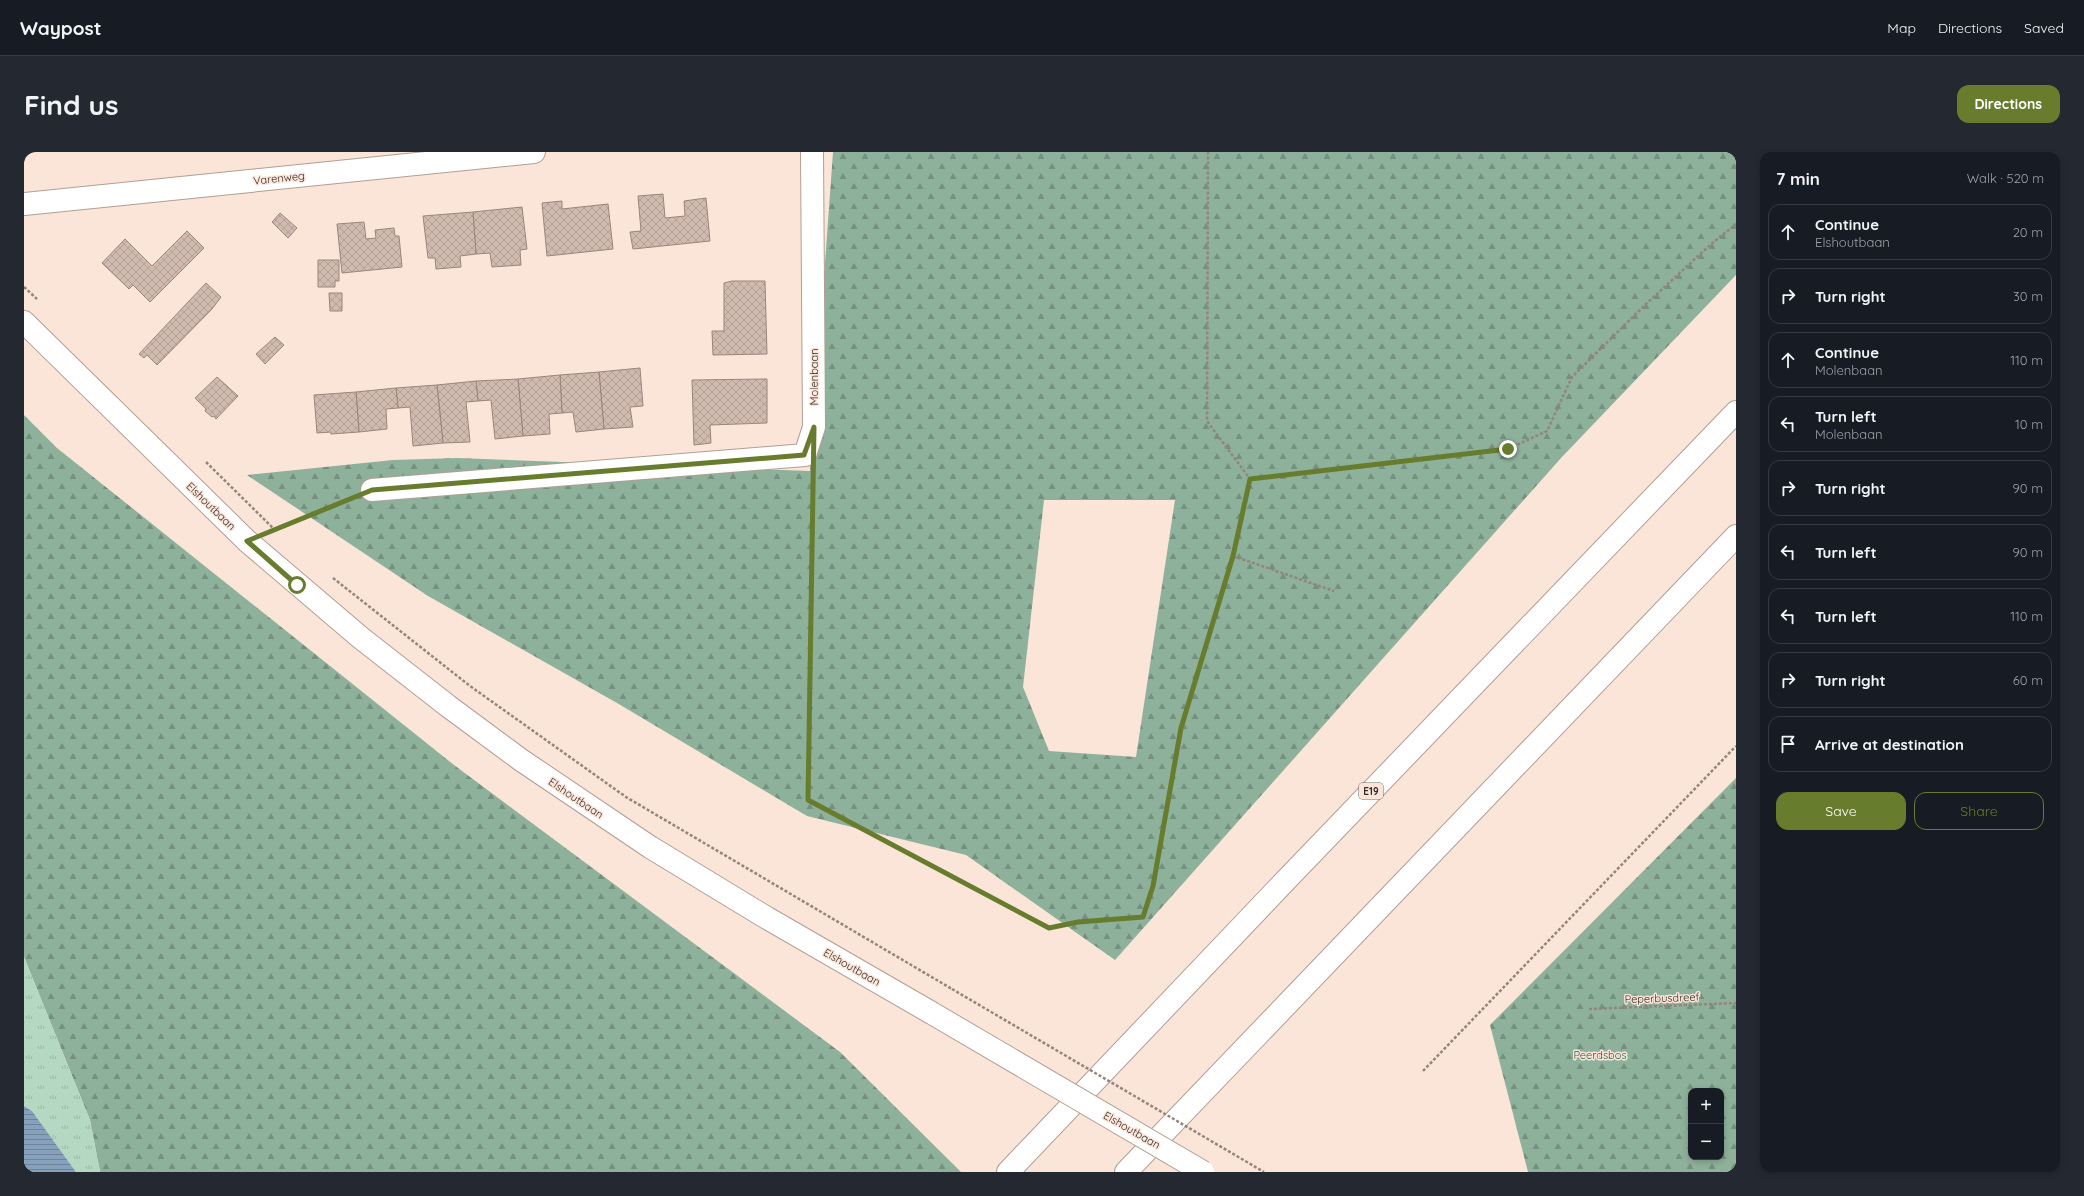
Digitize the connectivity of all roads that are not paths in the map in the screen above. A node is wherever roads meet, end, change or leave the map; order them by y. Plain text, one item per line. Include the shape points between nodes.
1 (534, 152) edge
2 (812, 152) edge
3 (24, 204) edge
4 (24, 322) edge
5 (1736, 412) edge
6 (372, 490) road end
7 (1736, 536) edge
8 (1008, 1172) edge
9 (1126, 1172) edge
10 (1203, 1172) edge

1 - 3 main road, Varenweg
2 - 6 main road, Molenbaan via 814,427 804,455
4 - 10 main road, Elshoutbaan, bridge via 247,541 361,638 448,706 580,801 650,847
5 - 8 main road, E19
7 - 9 main road

